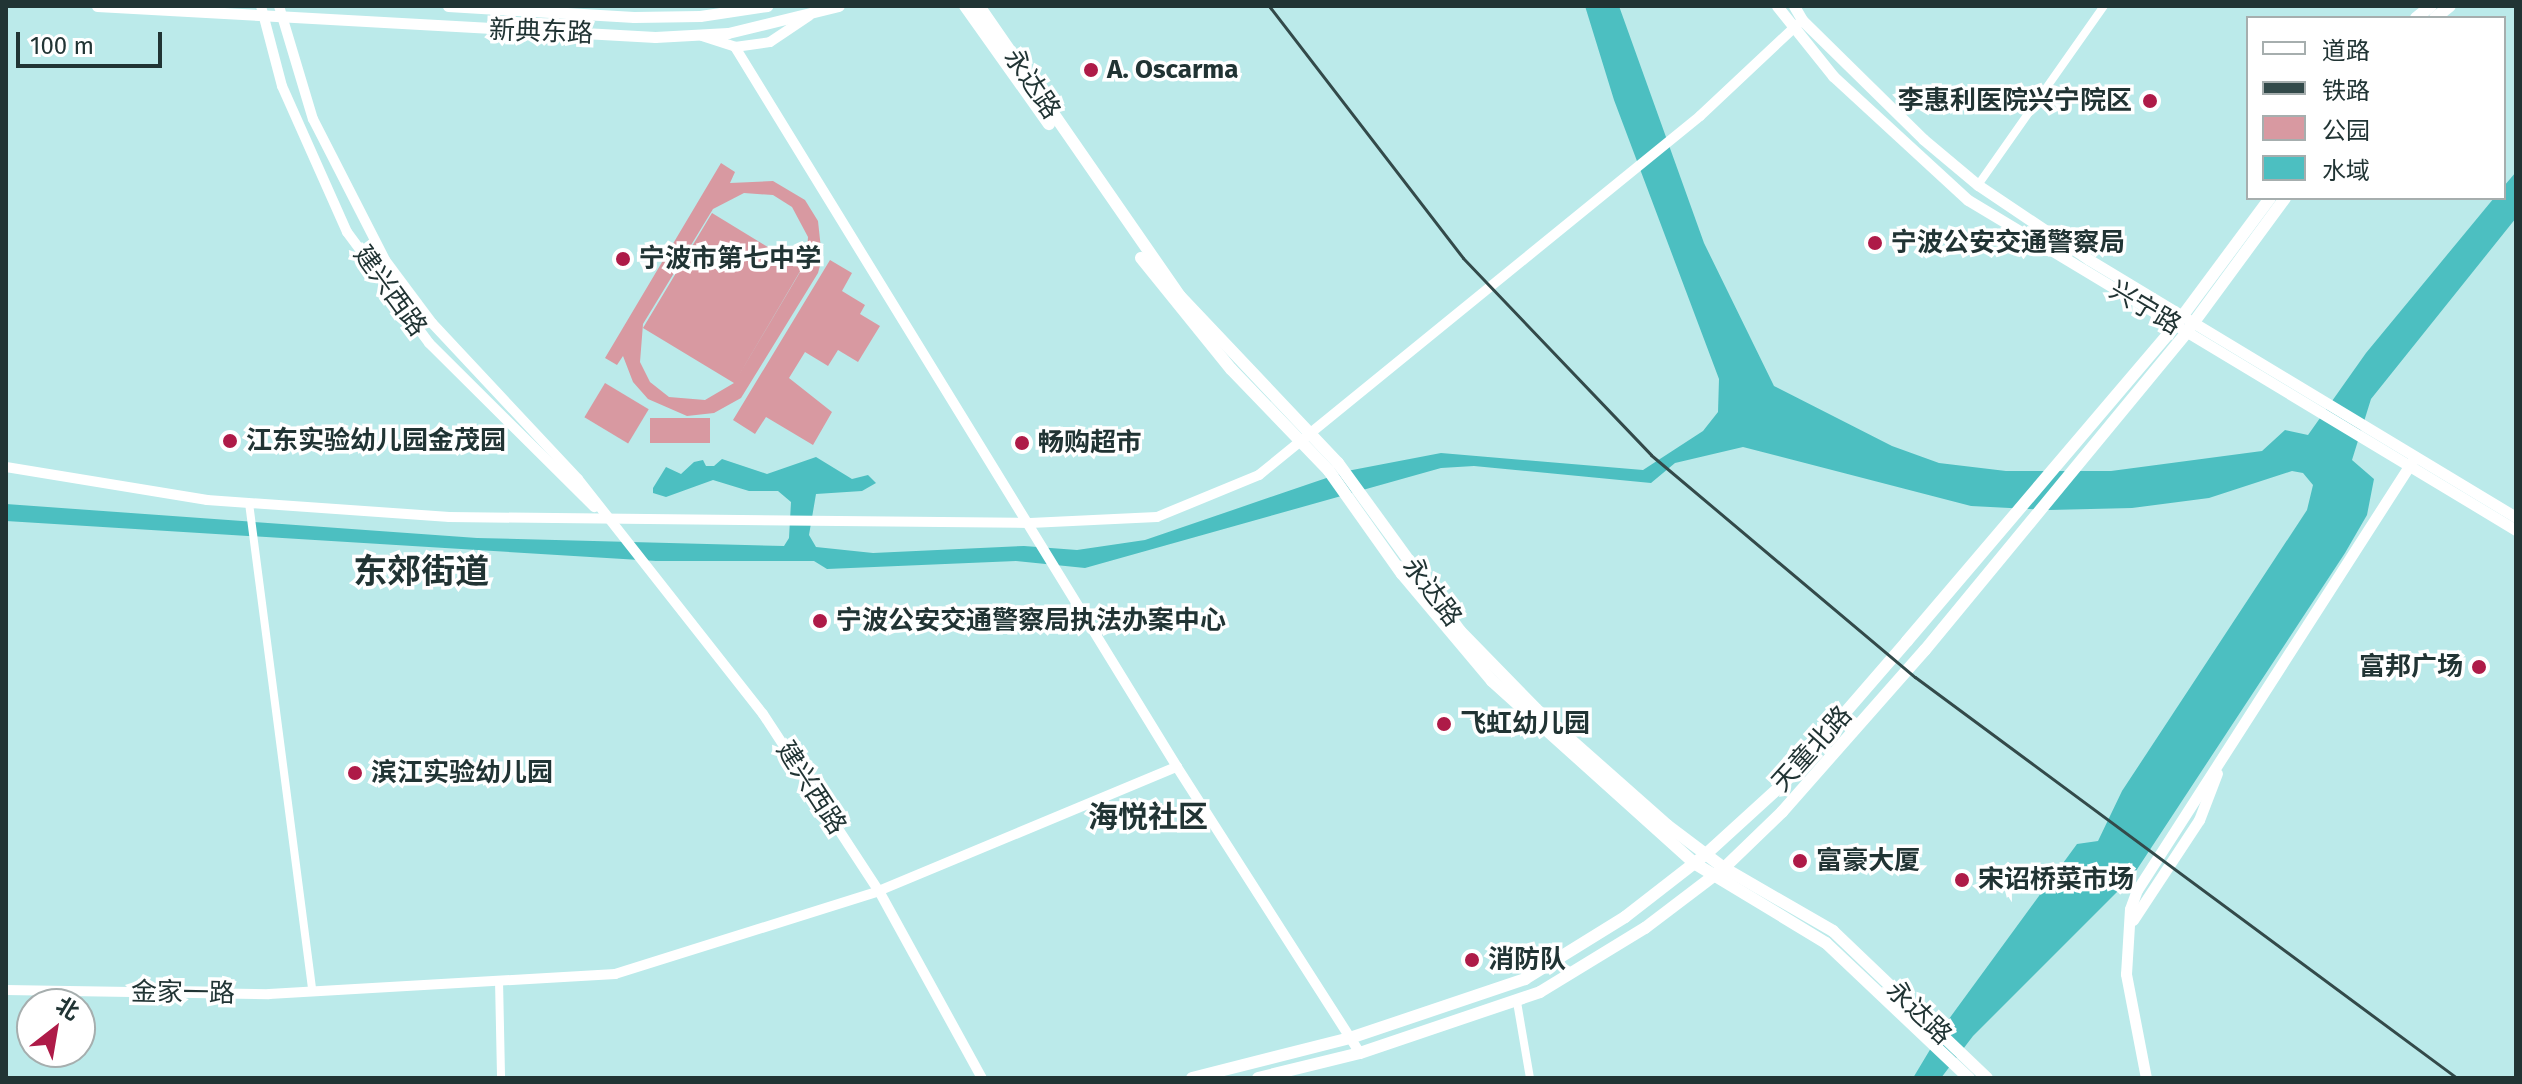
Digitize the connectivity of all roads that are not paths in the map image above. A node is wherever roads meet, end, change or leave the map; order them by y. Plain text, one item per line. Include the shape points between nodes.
1 (97, 6) edge
2 (448, 6) edge
3 (767, 6) edge
4 (839, 6) edge
5 (965, 6) edge
6 (979, 6) edge
7 (1777, 6) edge
8 (1794, 6) edge
9 (2104, 6) edge
10 (262, 10) edge
11 (716, 10) edge
12 (280, 11) edge
13 (809, 16) junction
14 (1802, 20) junction
15 (1791, 29) junction
16 (696, 34) junction
17 (735, 47) junction
18 (1978, 185) junction
19 (2269, 200) edge
20 (2283, 200) edge
21 (2184, 325) junction
22 (1307, 436) junction
23 (2412, 461) junction
24 (6, 467) edge
25 (249, 506) junction
26 (2516, 517) edge
27 (612, 523) junction
28 (1030, 523) junction
29 (2516, 530) edge
30 (1177, 767) junction
31 (1700, 859) junction
32 (1724, 868) junction
33 (1712, 877) junction
34 (879, 891) junction
35 (499, 980) junction
36 (6, 990) edge
37 (312, 990) junction
38 (1517, 1002) junction
39 (1922, 1025) junction
40 (1350, 1038) junction
41 (1360, 1053) junction
42 (1978, 1075) edge
43 (501, 1078) edge
44 (982, 1078) edge
45 (1192, 1078) edge
46 (1258, 1078) edge
47 (1530, 1078) edge
48 (2146, 1078) edge

1 - 10 main road, 新典东路
2 - 11 main road, 新典东路 via 634,17
3 - 11 main road, 新典东路
4 - 13 main road, 新典东路
5 - 22 main road, 永达路 via 1174,303
6 - 22 main road, 永达路 via 1180,296
7 - 15 main road, 兴宁路
8 - 14 main road, 兴宁路
9 - 18 street
10 - 12 main road, 新典东路
10 - 27 street, 建兴西路 via 310,157 347,232 379,279 429,343
12 - 16 main road, 新典东路 via 483,30
12 - 27 street, 建兴西路 via 313,119 385,260 432,323
13 - 16 main road, 新典东路
13 - 17 street via 770,42
14 - 15 street
14 - 18 main road, 兴宁路
15 - 21 main road, 兴宁路 via 1833,76 1968,200
15 - 22 street via 1675,137
16 - 17 street
17 - 28 street
18 - 21 main road, 兴宁路
19 - 21 main road, 天童北路
20 - 21 main road
21 - 23 main road, 兴宁路
21 - 31 main road, 天童北路 via 2057,461 1785,782
21 - 32 main road, 天童北路 via 2020,536 1782,812
22 - 28 street via 1259,475 1157,517
22 - 31 main road, 永达路 via 1470,641
23 - 26 main road
23 - 29 main road
23 - 48 main road via 2222,759 2199,820 2146,894 2128,932 2126,974
24 - 25 street
25 - 27 street
25 - 37 street
27 - 28 street
27 - 34 street, 建兴西路 via 763,714
28 - 30 street
30 - 34 street, 金家一路
30 - 40 street
31 - 32 main road, 永达路
31 - 33 main road, 永达路
31 - 40 main road, 天童北路 via 1625,917 1525,979
32 - 33 main road, 天童北路
32 - 39 main road, 永达路 via 1833,931
33 - 38 main road, 天童北路 via 1645,928
33 - 39 main road, 永达路 via 1826,943
34 - 35 street, 金家一路 via 615,974
34 - 44 street, 建兴西路
35 - 37 street, 金家一路
35 - 43 street
36 - 37 street, 金家一路
38 - 41 main road, 天童北路
38 - 47 street
39 - 42 main road, 永达路
40 - 41 street
40 - 45 main road, 天童北路
41 - 46 main road, 天童北路

